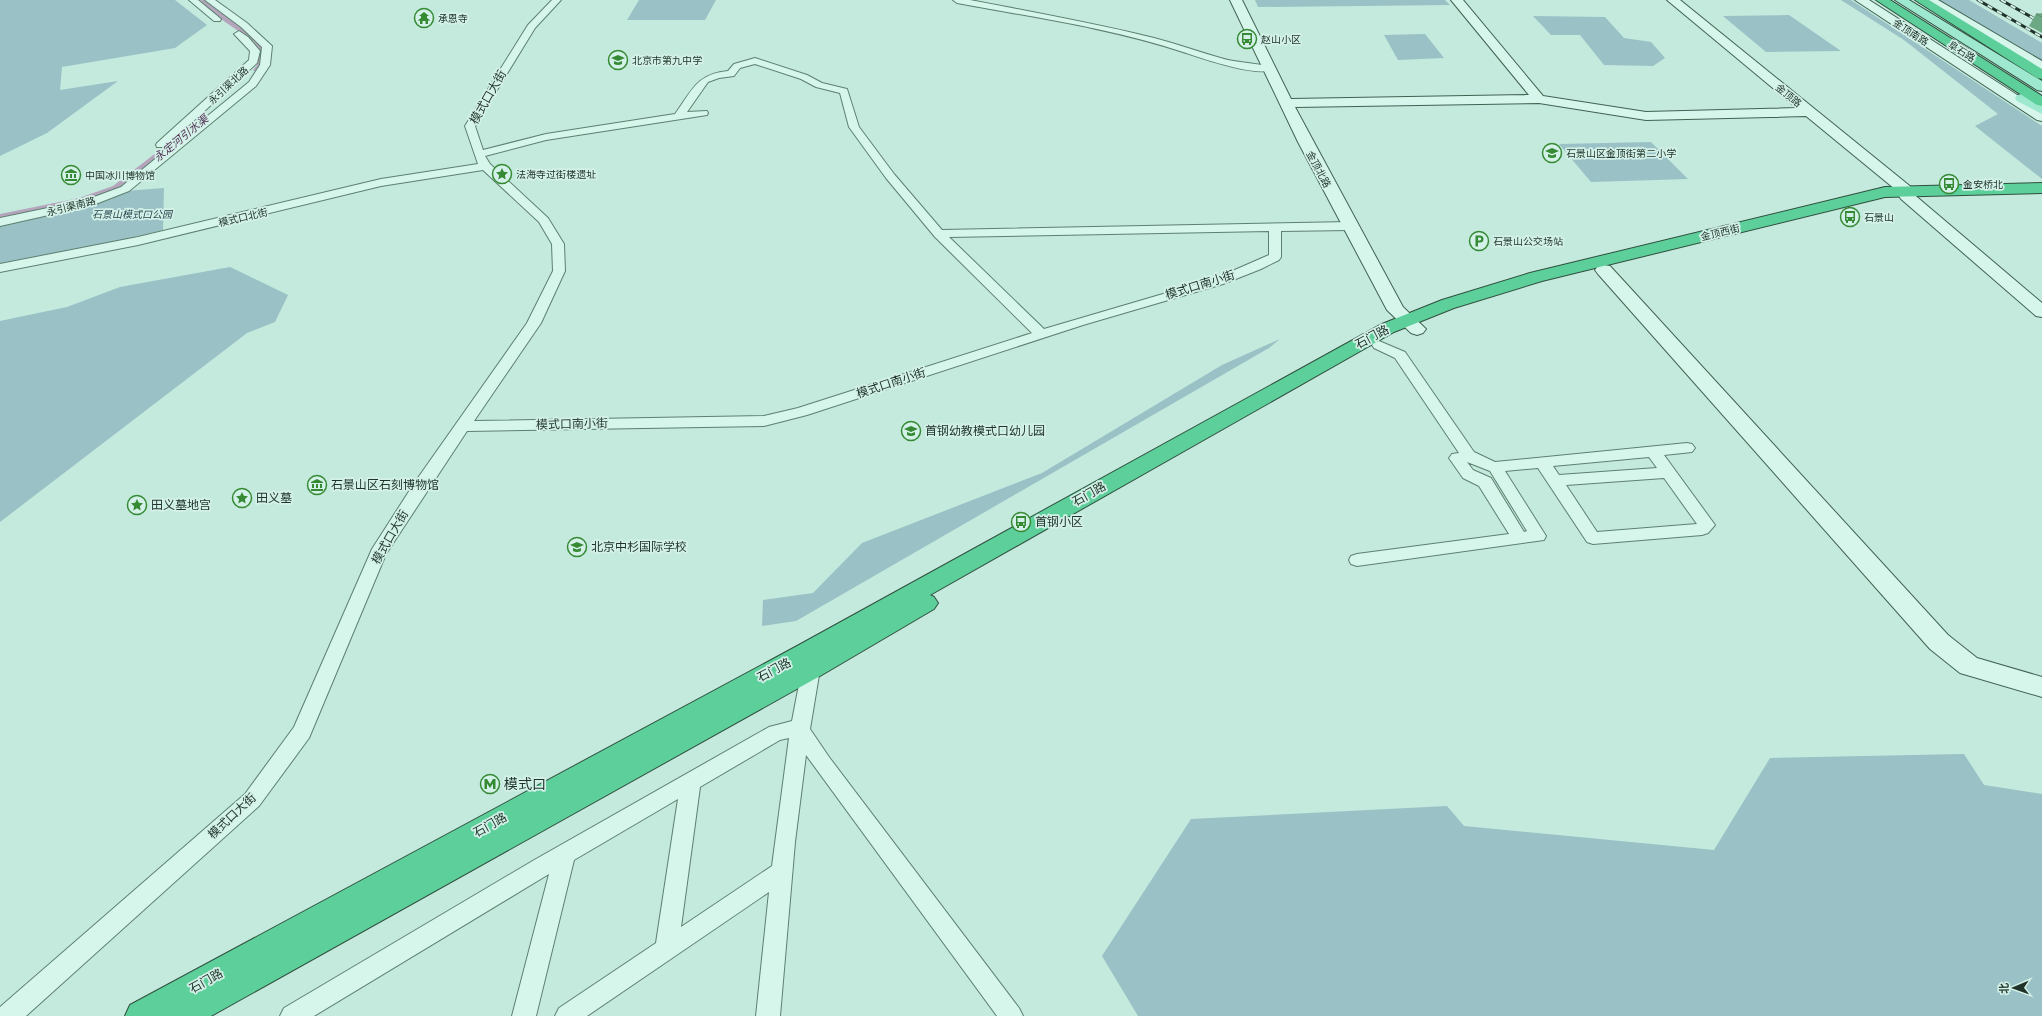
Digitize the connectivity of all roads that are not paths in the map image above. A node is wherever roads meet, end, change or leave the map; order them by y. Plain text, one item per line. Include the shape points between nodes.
1 (193, 0) edge
2 (210, 0) edge
3 (557, 0) edge
4 (958, 0) edge
5 (1236, 0) edge
6 (1457, 0) edge
7 (1673, 0) edge
8 (1861, 0) edge
9 (1870, 0) edge
10 (1880, 0) edge
11 (1894, 0) edge
12 (1901, 0) edge
13 (1921, 0) edge
14 (1930, 0) edge
15 (2042, 67) edge
16 (1269, 68) junction
17 (2042, 75) edge
18 (1998, 86) junction
19 (2042, 87) edge
20 (2019, 93) junction
21 (2042, 94) edge
22 (1539, 99) junction
23 (1286, 103) junction
24 (2042, 103) edge
25 (2042, 107) edge
26 (2042, 110) edge
27 (1810, 112) junction
28 (703, 113) dead end
29 (679, 116) junction
30 (2042, 116) edge
31 (482, 160) junction
32 (2042, 188) edge
33 (1906, 193) junction
34 (2042, 194) edge
35 (0, 212) edge
36 (0, 222) edge
37 (1350, 226) junction
38 (1275, 228) junction
39 (939, 234) junction
40 (0, 268) edge
41 (1604, 270) junction
42 (2042, 312) edge
43 (1411, 325) junction
44 (1042, 335) junction
45 (1379, 345) junction
46 (462, 426) junction
47 (1687, 448) dead end
48 (1653, 451) junction
49 (1470, 456) junction
50 (1542, 462) junction
51 (1495, 467) junction
52 (1668, 472) junction
53 (1555, 481) junction
54 (1520, 538) junction
55 (1357, 560) dead end
56 (810, 660) junction
57 (2042, 687) edge
58 (799, 728) junction
59 (691, 782) junction
60 (565, 854) junction
61 (781, 872) junction
62 (666, 950) junction
63 (8, 1016) edge
64 (141, 1016) edge
65 (179, 1016) edge
66 (292, 1016) edge
67 (524, 1016) edge
68 (567, 1016) edge
69 (768, 1016) edge
70 (1011, 1016) edge

1 - 35 street, 永引渠北路 via 245,39 255,51 254,61 171,138 116,183 91,194
2 - 36 street, 永引渠南路 via 267,46 265,65 253,84 125,189 89,203
3 - 31 street, 模式口大街 via 531,27 470,126
4 - 16 street via 1152,40 1225,64
5 - 16 street, 金顶北路
6 - 22 street
7 - 27 street, 金顶路
8 - 18 street, 金顶南路
9 - 18 highway
10 - 20 main road, 金顶南路
10 - 24 highway, 阜石路
11 - 21 highway, 阜石路
12 - 19 main road, 金顶南路
13 - 17 highway
14 - 15 street
16 - 23 street, 金顶北路
18 - 20 highway
18 - 30 street, 金顶南路
20 - 24 main road, 金顶南路
20 - 25 main road
20 - 26 main road
20 - 30 highway
22 - 23 street
22 - 27 street via 1646,116
23 - 37 street, 金顶北路
27 - 33 street, 金顶路
28 - 29 street, 模式口北街
29 - 31 street, 模式口北街 via 546,137
29 - 39 street via 705,80 717,75 731,74 737,66 755,61 804,77 819,85 844,91 854,127 890,176
31 - 40 street, 模式口北街 via 133,243
31 - 46 street, 模式口大街 via 544,220 558,244 559,270 534,323
32 - 33 highway, 金顶西街
33 - 34 highway, 金顶西街
33 - 41 highway, 金顶西街
33 - 42 street, 金顶路
33 - 43 highway, 金顶西街 via 1886,192 1536,277 1448,304
37 - 38 street
37 - 43 street, 金顶北路 via 1396,310
38 - 39 street via 1188,227
38 - 44 street, 模式口南小街 via 1275,257 1261,265 1218,281
39 - 44 street
41 - 43 highway, 金顶西街
41 - 57 street via 1939,642 1969,666
43 - 45 highway, 石门路
43 - 56 highway, 石门路 via 1228,416
44 - 46 street, 模式口南小街 via 802,412 764,421
45 - 49 street via 1400,355
45 - 56 highway, 石门路
46 - 63 street, 模式口大街 via 378,552 302,732 252,800
47 - 48 street
48 - 50 street
48 - 52 street
49 - 51 street
49 - 54 street via 1457,458 1468,474 1484,482
50 - 51 street
50 - 53 street
51 - 54 street via 1538,536
52 - 53 street
52 - 53 street via 1707,525 1702,529 1593,538
54 - 55 street
56 - 58 street
56 - 64 highway, 石门路
56 - 65 highway, 石门路
58 - 59 street via 776,733
58 - 61 street
58 - 70 street via 822,763
59 - 60 street
59 - 62 street
60 - 66 street
60 - 67 street
61 - 62 street
61 - 69 street
62 - 68 street

